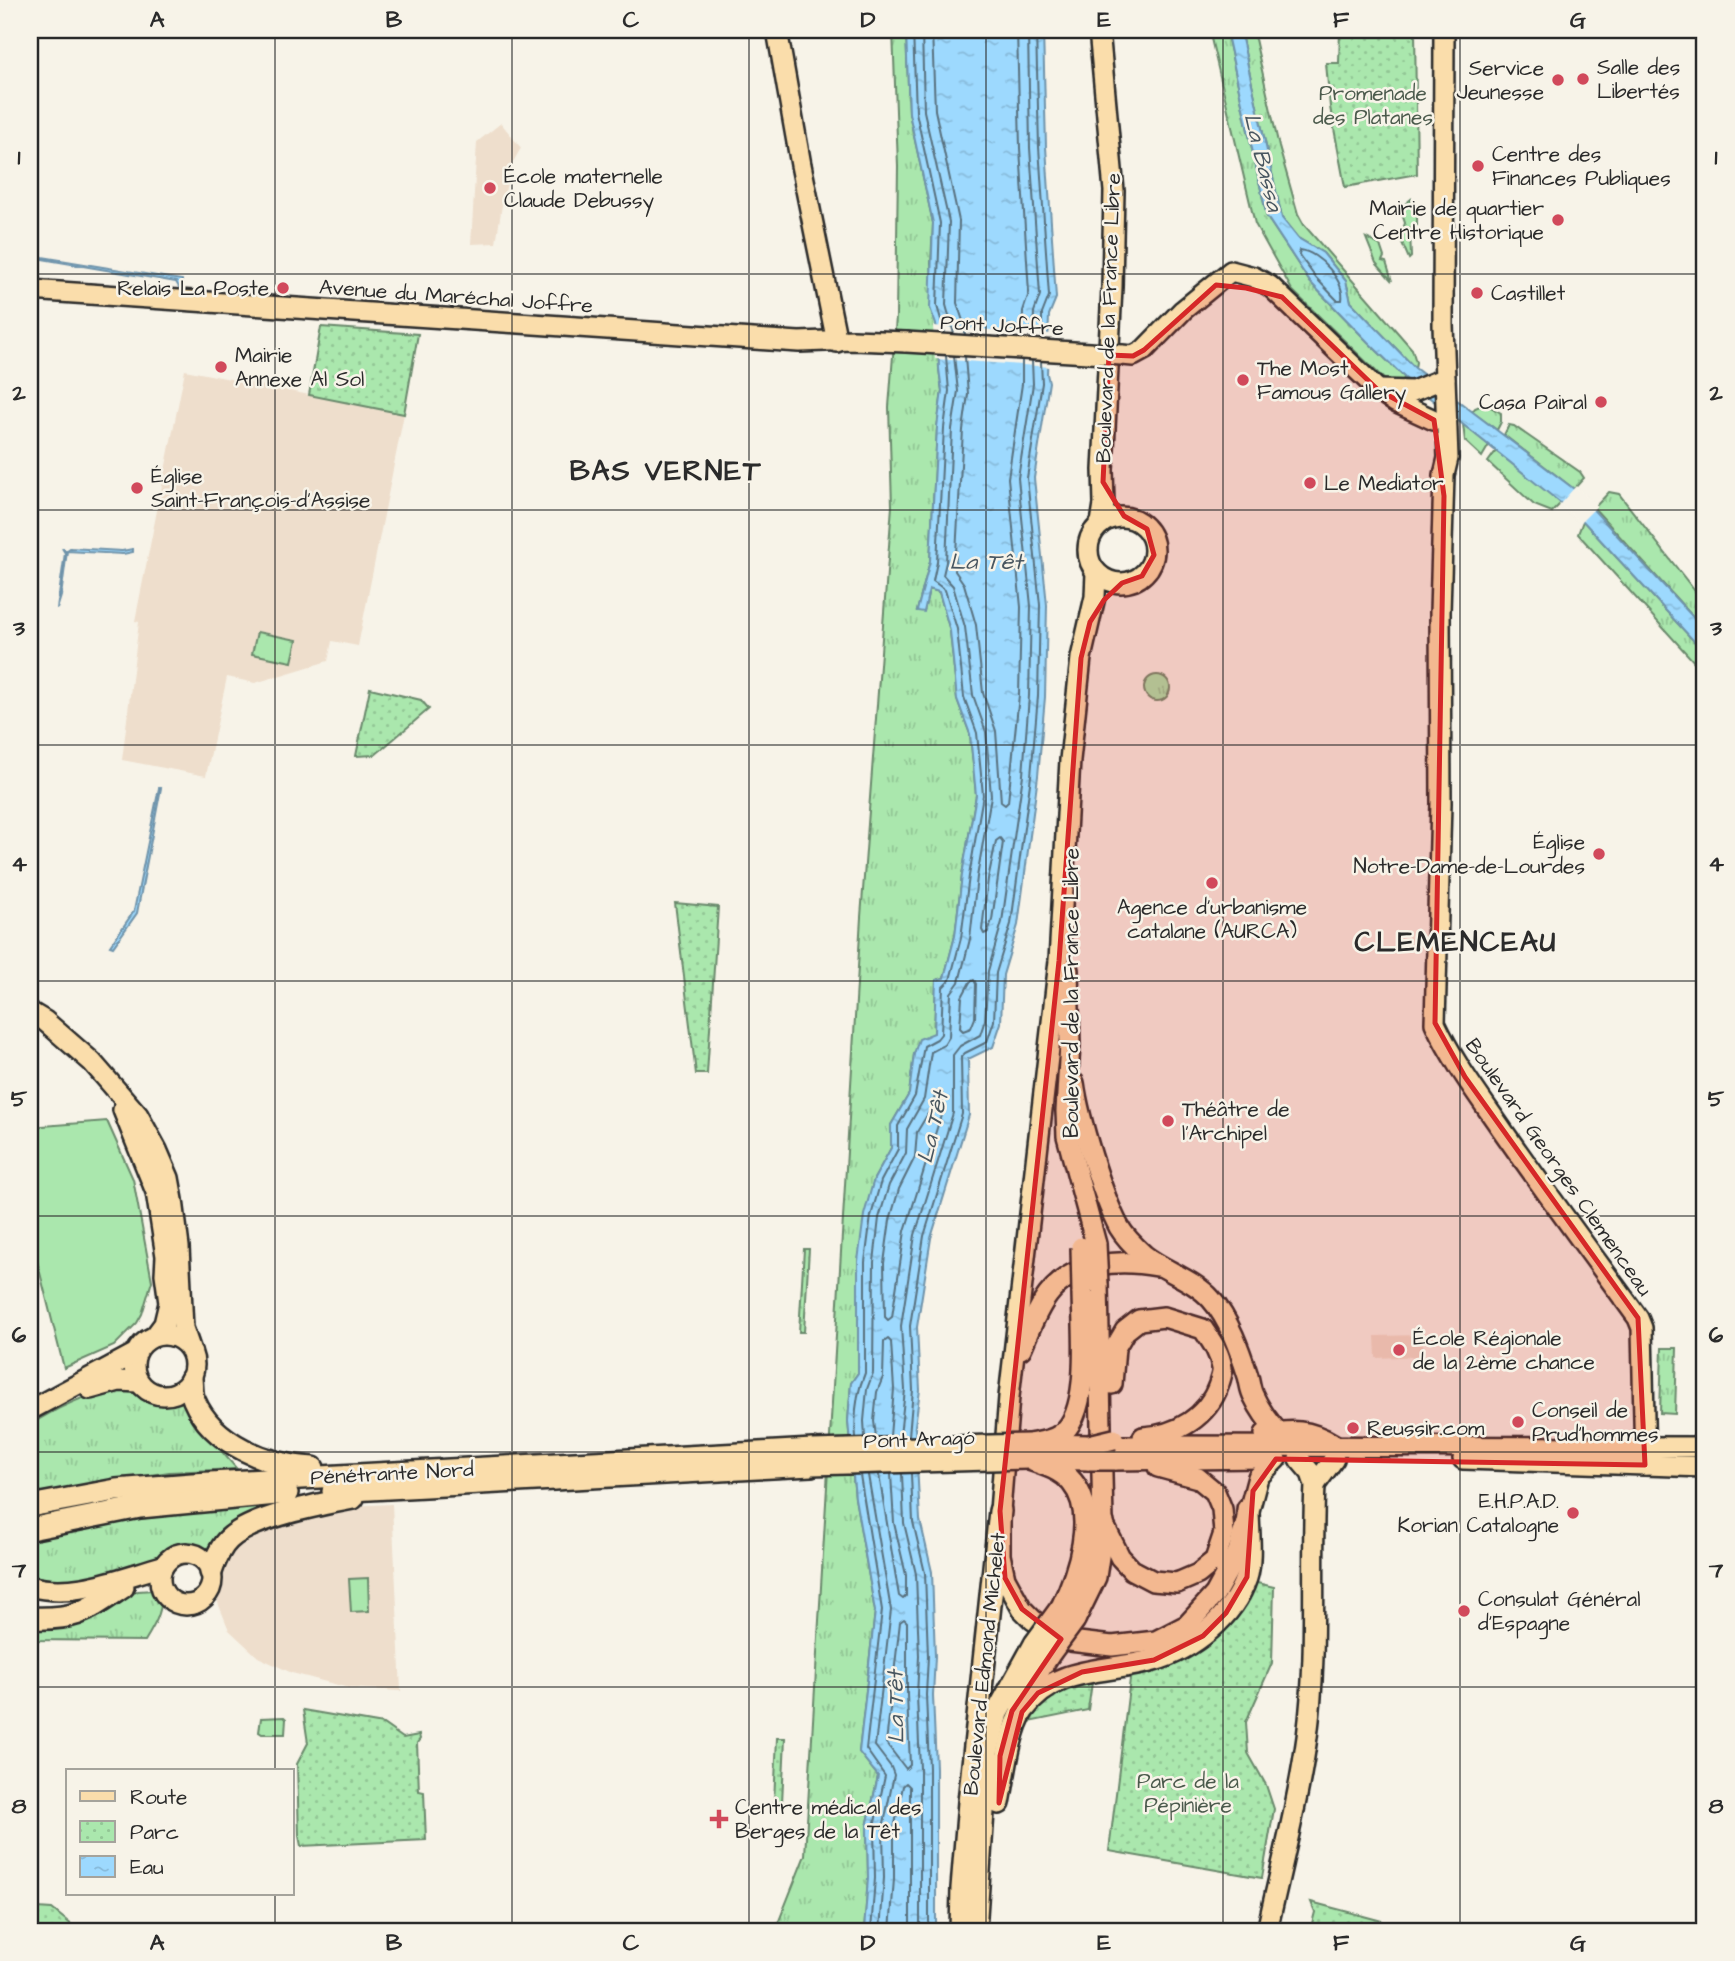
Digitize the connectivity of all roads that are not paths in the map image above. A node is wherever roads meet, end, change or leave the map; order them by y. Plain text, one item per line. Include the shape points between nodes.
1 (777, 30) edge
2 (1099, 30) edge
3 (1433, 30) edge
4 (1444, 30) edge
5 (1216, 285) junction
6 (30, 290) edge
7 (1282, 297) junction
8 (880, 341) joint
9 (836, 342) junction
10 (1438, 352) junction
11 (1378, 390) junction
12 (1437, 402) junction
13 (1103, 482) junction
14 (1124, 516) junction
15 (1101, 523) junction
16 (1096, 572) junction
17 (1122, 583) junction
18 (1090, 622) junction
19 (1081, 658) junction
20 (1059, 961) junction
21 (30, 1012) edge
22 (1070, 1044) junction
23 (114, 1089) junction
24 (1088, 1246) junction
25 (1160, 1267) junction
26 (1090, 1288) junction
27 (155, 1336) junction
28 (191, 1351) junction
29 (136, 1353) junction
30 (191, 1379) junction
31 (138, 1382) junction
32 (1009, 1397) junction
33 (30, 1410) edge
34 (30, 1420) edge
35 (1278, 1432) junction
36 (1231, 1445) junction
37 (1705, 1447) edge
38 (1029, 1452) junction
39 (1335, 1453) junction
40 (1112, 1455) junction
41 (1644, 1455) junction
42 (812, 1458) joint
43 (1276, 1458) junction
44 (1299, 1459) junction
45 (1705, 1467) edge
46 (403, 1480) junction
47 (1315, 1485) junction
48 (30, 1506) edge
49 (1248, 1509) junction
50 (1000, 1511) junction
51 (1103, 1523) junction
52 (30, 1529) edge
53 (163, 1566) junction
54 (211, 1572) junction
55 (30, 1586) edge
56 (122, 1587) junction
57 (162, 1588) junction
58 (30, 1592) edge
59 (1068, 1613) junction
60 (30, 1618) edge
61 (1042, 1649) junction
62 (999, 1803) junction
63 (961, 1931) edge
64 (975, 1931) edge
65 (989, 1931) edge
66 (1267, 1931) edge

1 - 9 main road
2 - 13 main road, Boulevard de la France Libre via 1114,191
3 - 10 main road via 1430,278
4 - 10 main road
5 - 7 main road
5 - 7 main road via 1231,271 1254,277
5 - 8 main road, Pont Joffre, bridge via 1182,310 1144,350 1128,356
6 - 9 main road, Avenue du Maréchal Joffre
7 - 11 main road
8 - 9 main road, Avenue du Maréchal Joffre
10 - 12 main road, Boulevard Georges Clemenceau
11 - 12 main road via 1413,391
11 - 12 main road via 1395,402
12 - 41 main road, Boulevard Georges Clemenceau via 1448,458 1440,612 1435,1023 1465,1077 1642,1328
13 - 14 main road, Boulevard de la France Libre
13 - 15 main road, Boulevard de la France Libre
14 - 15 main road
14 - 17 main road via 1147,529 1154,555 1147,570
15 - 16 main road via 1093,531 1088,552
16 - 17 main road
16 - 18 main road, Boulevard de la France Libre
17 - 18 main road, Boulevard de la France Libre
18 - 19 main road, Boulevard de la France Libre
19 - 20 main road, Boulevard de la France Libre via 1065,818
19 - 22 main road, Boulevard de la France Libre via 1067,919
20 - 24 main road via 1062,1131
20 - 32 main road, Boulevard de la France Libre
21 - 23 main road via 92,1062
22 - 24 main road, Boulevard de la France Libre via 1068,1136
22 - 25 main road via 1076,1095 1119,1227
23 - 27 main road via 156,1192 169,1303 164,1324
23 - 28 main road via 138,1115 169,1178 179,1247 183,1328
24 - 26 main road, Boulevard de la France Libre, bridge
25 - 32 main road via 1121,1261 1071,1274 1048,1294 1035,1316 1020,1351
25 - 35 main road via 1210,1298 1229,1326 1252,1395
26 - 38 main road via 1082,1384 1073,1420 1062,1434
26 - 40 main road, Boulevard de la France Libre
27 - 28 main road via 175,1337
27 - 29 main road
28 - 30 main road
29 - 31 main road
29 - 33 main road
30 - 31 main road via 181,1391 165,1396
30 - 46 highway via 193,1398 202,1414 242,1450 302,1467
31 - 34 main road via 103,1383
32 - 50 main road, Boulevard Edmond Michelet
35 - 36 main road
35 - 39 main road via 1317,1434
36 - 39 main road
36 - 40 main road
37 - 41 main road
38 - 40 main road, bridge
38 - 42 main road, Pont Aragó, bridge
38 - 59 highway via 1061,1472 1080,1495 1084,1539
39 - 41 main road via 1488,1459
39 - 44 main road
39 - 47 main road
40 - 40 main road via 1115,1348 1125,1331 1139,1320 1164,1317 1203,1329 1218,1351 1223,1371 1203,1413 1187,1425
40 - 43 main road
40 - 51 main road, Boulevard de la France Libre
40 - 51 main road via 1198,1478 1215,1492 1224,1533 1215,1560 1177,1583 1153,1581 1132,1570
41 - 45 main road
42 - 46 highway, Pénétrante Nord
43 - 44 main road
43 - 49 main road via 1258,1477
44 - 47 main road
46 - 48 highway, Pénétrante Nord via 116,1490
46 - 52 highway, Pénétrante Nord via 167,1504
46 - 54 highway via 255,1523 230,1538
47 - 66 main road via 1307,1737
49 - 50 main road via 1238,1552 1215,1594 1187,1625 1156,1641 1112,1646 1070,1641 1022,1609 1005,1578
49 - 62 highway via 1247,1577 1226,1613 1203,1636 1154,1660 1082,1672 1038,1693 1021,1713 1010,1744
50 - 63 highway, Boulevard Edmond Michelet via 969,1802
51 - 59 highway, Boulevard de la France Libre via 1095,1577
53 - 54 main road via 177,1555 189,1553 201,1558
53 - 55 main road via 80,1588
53 - 57 main road
54 - 57 main road via 210,1589 195,1603 174,1602
56 - 57 main road via 147,1583
56 - 58 main road via 57,1596
56 - 60 highway via 82,1614
59 - 61 highway, Boulevard de la France Libre, bridge
61 - 62 highway, Boulevard de la France Libre via 1012,1711 1000,1756
61 - 64 highway via 997,1713 988,1752
62 - 65 highway, Boulevard Edmond Michelet

